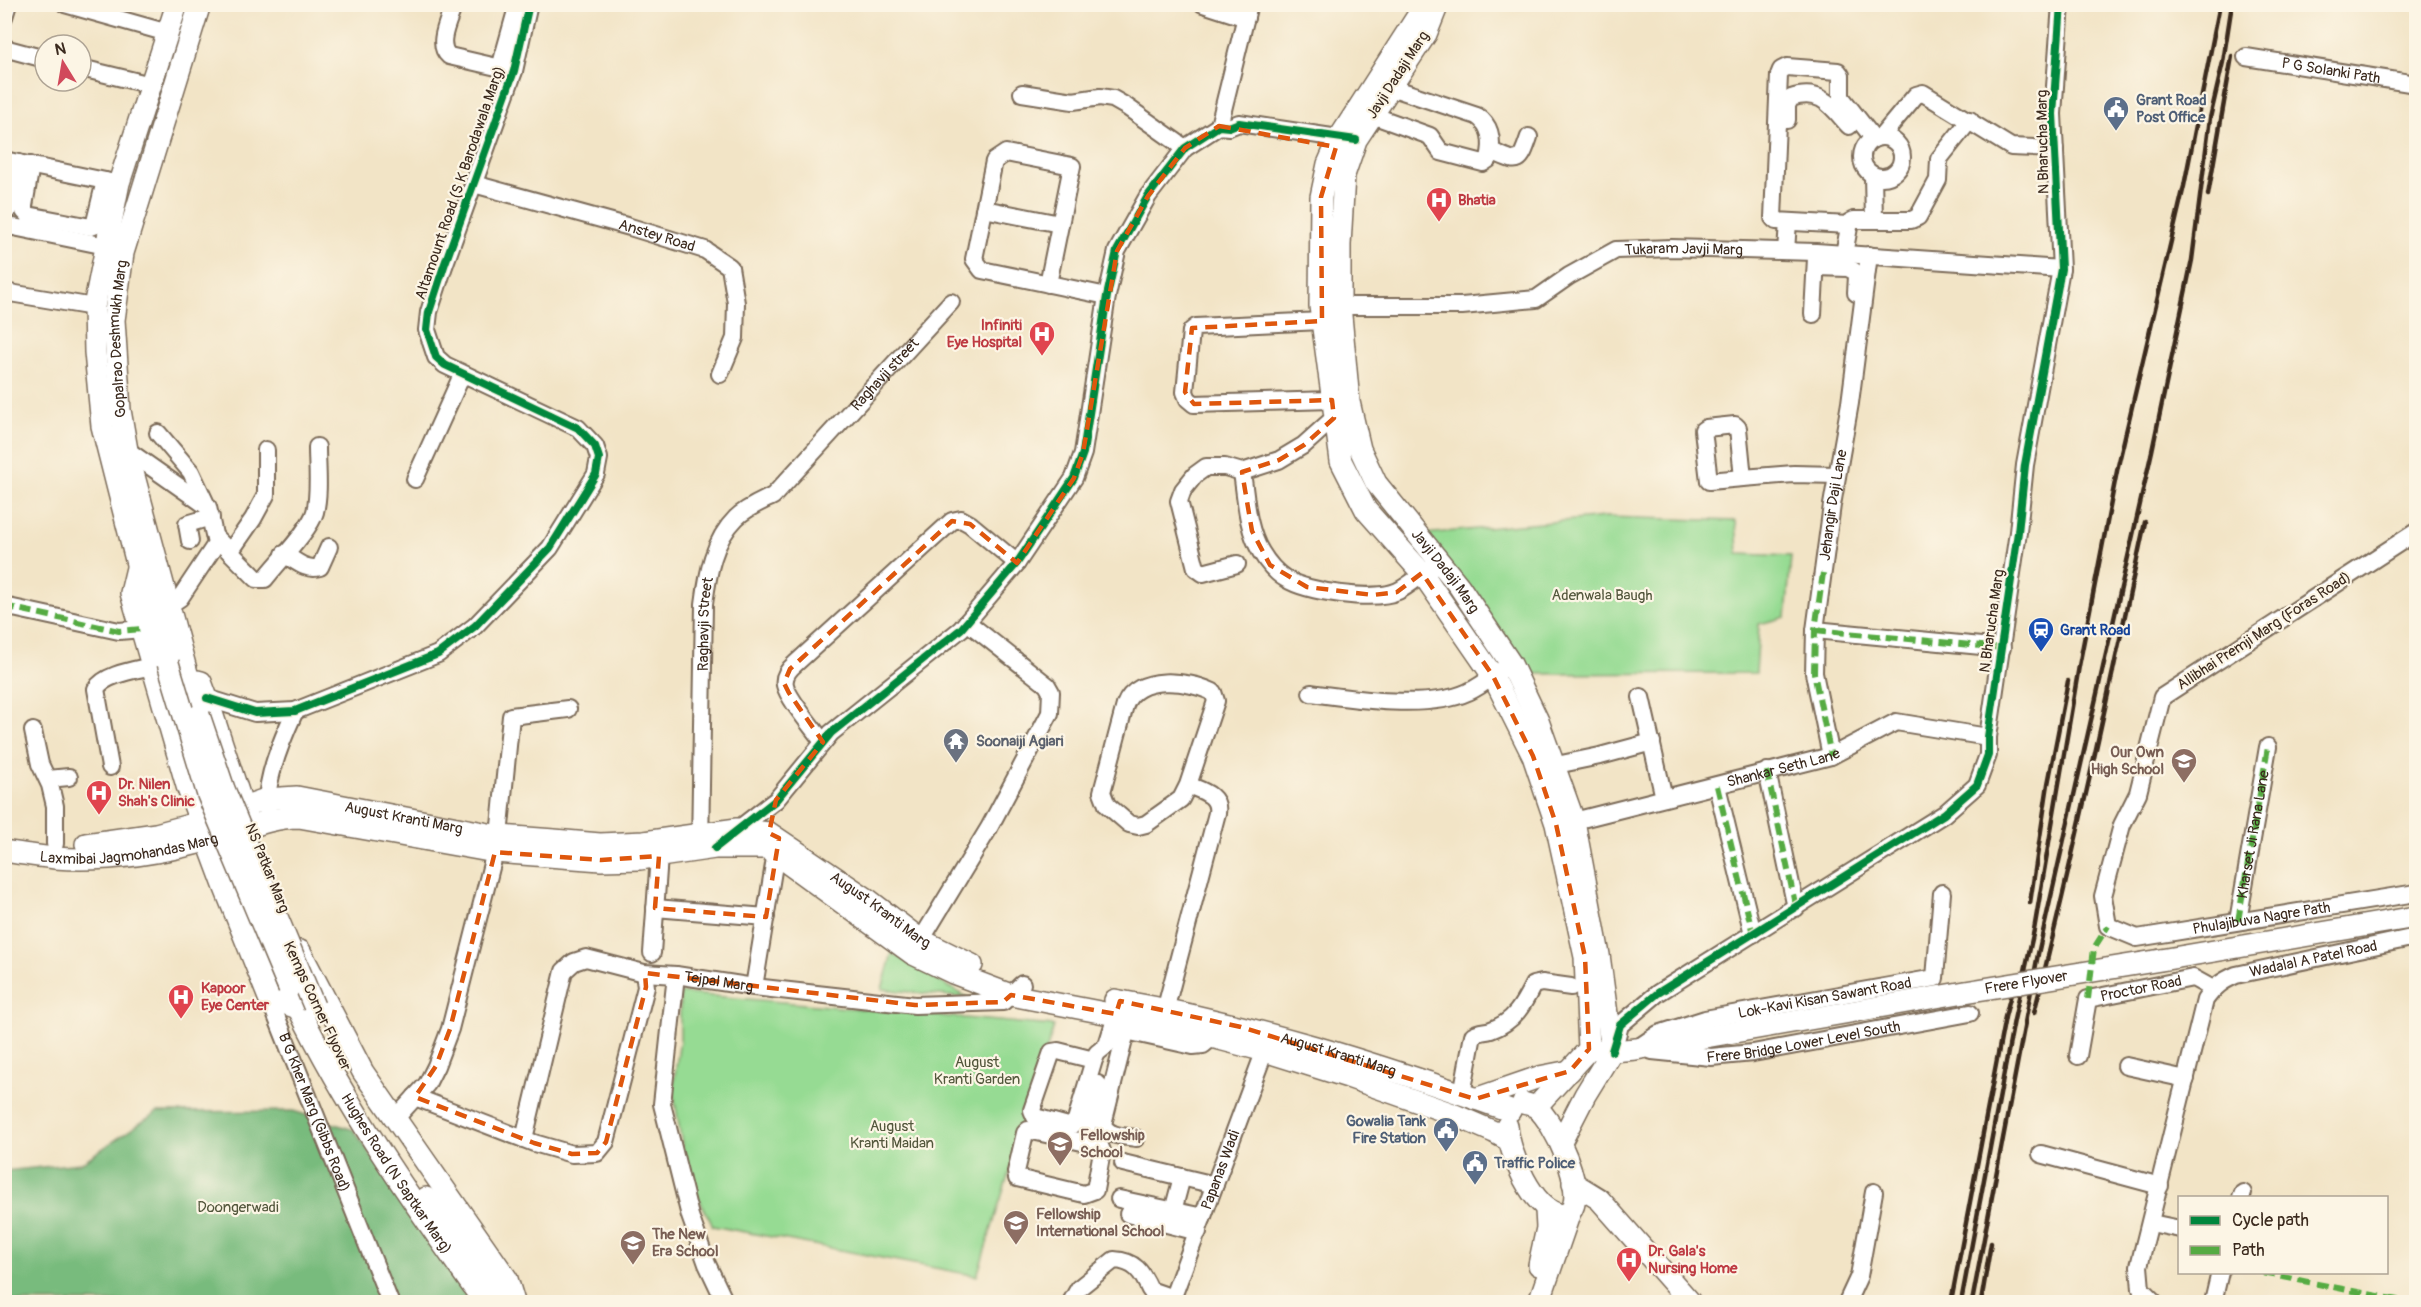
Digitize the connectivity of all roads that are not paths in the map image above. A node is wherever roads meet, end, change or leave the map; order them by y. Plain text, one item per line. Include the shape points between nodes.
1 (8, 4) edge
2 (65, 4) edge
3 (177, 4) edge
4 (200, 4) edge
5 (454, 4) edge
6 (1203, 4) edge
7 (1422, 4) edge
8 (1438, 4) edge
9 (2061, 4) edge
10 (522, 10) edge
11 (1248, 11) edge
12 (4, 17) edge
13 (168, 33) junction
14 (4, 48) edge
15 (33, 56) edge
16 (2246, 57) dead end
17 (507, 70) junction
18 (93, 71) edge
19 (2416, 84) edge
20 (151, 85) junction
21 (1390, 87) junction
22 (1022, 93) dead end
23 (1372, 115) junction
24 (1970, 120) junction
25 (1849, 126) dead end
26 (1224, 127) junction
27 (1528, 137) dead end
28 (1877, 138) junction
29 (1346, 144) junction
30 (1185, 148) junction
31 (2055, 149) junction
32 (1491, 151) junction
33 (18, 163) edge
34 (1873, 175) junction
35 (112, 182) junction
36 (474, 184) junction
37 (984, 209) junction
38 (4, 211) edge
39 (1874, 220) junction
40 (1785, 221) junction
41 (1060, 224) junction
42 (4, 225) edge
43 (1848, 225) junction
44 (106, 246) junction
45 (1786, 251) junction
46 (1844, 254) junction
47 (1869, 255) junction
48 (1816, 260) junction
49 (2061, 269) junction
50 (1854, 270) junction
51 (1047, 284) junction
52 (4, 292) edge
53 (1107, 296) junction
54 (951, 302) dead end
55 (94, 307) junction
56 (1862, 310) junction
57 (1327, 311) junction
58 (1813, 314) dead end
59 (720, 374) dead end
60 (462, 375) junction
61 (1333, 409) junction
62 (158, 432) dead end
63 (818, 445) joint
64 (317, 447) dead end
65 (127, 450) junction
66 (266, 450) dead end
67 (1242, 472) junction
68 (1837, 475) junction
69 (1743, 478) dead end
70 (415, 479) dead end
71 (209, 512) junction
72 (2416, 532) edge
73 (216, 538) junction
74 (190, 541) dead end
75 (329, 547) dead end
76 (230, 552) junction
77 (284, 554) junction
78 (1442, 562) junction
79 (1017, 563) junction
80 (137, 564) junction
81 (1237, 564) dead end
82 (1422, 573) junction
83 (4, 606) edge
84 (168, 606) junction
85 (967, 622) junction
86 (142, 629) junction
87 (1815, 630) junction
88 (2002, 648) junction
89 (160, 664) junction
90 (1511, 664) junction
91 (1493, 676) junction
92 (186, 678) joint
93 (1311, 693) dead end
94 (1641, 697) dead end
95 (201, 701) junction
96 (1518, 703) junction
97 (568, 709) dead end
98 (287, 712) junction
99 (33, 731) dead end
100 (1988, 737) junction
101 (823, 742) junction
102 (1652, 742) junction
103 (2268, 747) dead end
104 (1831, 756) junction
105 (110, 767) dead end
106 (1546, 767) junction
107 (1767, 771) junction
108 (69, 777) dead end
109 (48, 779) junction
110 (1188, 785) junction
111 (187, 786) junction
112 (1717, 786) junction
113 (1664, 798) junction
114 (266, 799) junction
115 (776, 800) junction
116 (243, 806) junction
117 (349, 816) junction
118 (1574, 821) junction
119 (259, 824) junction
120 (737, 829) junction
121 (164, 831) junction
122 (204, 832) junction
123 (4, 837) edge
124 (773, 843) junction
125 (55, 844) junction
126 (497, 844) junction
127 (705, 844) junction
128 (553, 848) junction
129 (4, 851) edge
130 (659, 856) junction
131 (1942, 893) dead end
132 (2416, 893) edge
133 (655, 908) junction
134 (1796, 908) junction
135 (765, 917) junction
136 (2416, 918) edge
137 (2238, 921) junction
138 (2108, 926) joint
139 (1753, 934) junction
140 (2416, 937) edge
141 (917, 947) junction
142 (652, 953) dead end
143 (644, 974) junction
144 (676, 975) junction
145 (754, 987) junction
146 (1571, 987) dead end
147 (2213, 989) junction
148 (1017, 990) junction
149 (270, 998) junction
150 (306, 1007) junction
151 (1125, 1013) junction
152 (1970, 1013) dead end
153 (1163, 1016) junction
154 (1220, 1031) junction
155 (1268, 1044) junction
156 (1107, 1045) junction
157 (1589, 1049) junction
158 (1636, 1049) junction
159 (1612, 1052) junction
160 (2078, 1056) dead end
161 (1094, 1060) junction
162 (2126, 1066) dead end
163 (1570, 1071) junction
164 (2186, 1079) junction
165 (415, 1097) junction
166 (1468, 1097) junction
167 (1536, 1107) junction
168 (1510, 1112) junction
169 (396, 1118) junction
170 (1136, 1138) dead end
171 (524, 1139) junction
172 (1508, 1140) junction
173 (1084, 1141) junction
174 (1561, 1142) junction
175 (2041, 1154) dead end
176 (1124, 1163) dead end
177 (1182, 1177) junction
178 (1573, 1183) junction
179 (1215, 1185) junction
180 (2160, 1186) junction
181 (1874, 1192) dead end
182 (1546, 1210) junction
183 (1173, 1211) junction
184 (1570, 1212) junction
185 (2151, 1222) junction
186 (1200, 1224) junction
187 (2178, 1229) edge
188 (2220, 1274) edge
189 (1147, 1296) edge
190 (1172, 1300) edge
191 (390, 1302) edge
192 (483, 1302) edge
193 (507, 1302) edge
194 (514, 1302) edge
195 (725, 1302) edge
196 (1071, 1302) edge
197 (1525, 1302) edge
198 (1539, 1302) edge
199 (1690, 1302) edge
200 (1847, 1302) edge
201 (2154, 1302) edge
202 (2213, 1302) edge

1 - 12 street
2 - 13 street
3 - 13 main road, Gopalrao Deshmukh Marg
4 - 65 main road, Gopalrao Deshmukh Marg via 123,253 114,320
5 - 17 street via 442,43 444,52
6 - 11 street
7 - 29 main road, Javji Dadaji Marg
8 - 21 main road, Javji Dadaji Marg via 1426,34
9 - 31 street, N Bharucha Marg via 2053,114
10 - 17 street, Altamount Road (S K Barodawala Marg)
11 - 26 street
13 - 20 main road, Gopalrao Deshmukh Marg
14 - 15 street
16 - 19 street, P G Solanki Path
17 - 36 street, Altamount Road (S K Barodawala Marg)
18 - 20 street
20 - 35 main road, Gopalrao Deshmukh Marg
21 - 23 main road, Javji Dadaji Marg
21 - 32 street via 1484,120 1490,132
22 - 30 street via 1074,100 1113,99
23 - 29 main road, Javji Dadaji Marg
23 - 32 street via 1430,136 1444,153 1483,163
24 - 28 street via 1927,93 1919,93
24 - 31 street via 2011,147
24 - 39 street via 1939,159 1938,180 1918,217
25 - 40 street via 1823,98 1796,96 1788,100
26 - 29 street via 1239,123 1254,130
26 - 30 street
27 - 32 street via 1519,159
28 - 34 street via 1864,147 1862,154 1865,169
28 - 34 street via 1894,140 1903,153 1893,174
28 - 40 street via 1841,97 1838,71 1787,67 1781,70 1772,215 1774,220
29 - 57 main road, Javji Dadaji Marg via 1340,244
30 - 53 street via 1148,196 1118,251
31 - 49 street, N Bharucha Marg
33 - 35 street
33 - 35 street via 24,211 28,215 94,226
33 - 38 street via 9,209
34 - 39 street
35 - 44 main road, Gopalrao Deshmukh Marg
36 - 59 street, Anstey Road via 705,250 730,267 736,303 735,338
36 - 60 street, Altamount Road (S K Barodawala Marg) via 429,312 427,330 436,357
37 - 41 street
37 - 41 street via 994,161 1006,153 1072,166
37 - 51 street via 974,259 982,270
39 - 43 street via 1854,220
40 - 43 street
40 - 45 street
41 - 51 street
42 - 44 street
43 - 46 street
44 - 55 main road, Gopalrao Deshmukh Marg
45 - 48 street, Tukaram Javji Marg
45 - 57 street, Tukaram Javji Marg via 1616,250 1536,299
46 - 47 street, Tukaram Javji Marg
46 - 48 street, Tukaram Javji Marg
47 - 49 street, Tukaram Javji Marg
47 - 50 street
47 - 56 street, Jehangir Daji Lane
48 - 50 street
48 - 58 street
49 - 88 street, N Bharucha Marg via 2025,465
50 - 56 street via 1855,307
51 - 53 street
52 - 55 street
53 - 79 street via 1080,461 1074,478
54 - 63 street, Raghavji street
55 - 80 main road, Gopalrao Deshmukh Marg via 102,426
56 - 68 street, Jehangir Daji Lane
57 - 61 main road, Javji Dadaji Marg
57 - 61 street, Tukaram Javji Marg via 1196,327 1191,331 1185,392 1194,404
57 - 78 main road, Javji Dadaji Marg via 1360,449 1376,483
60 - 70 street
60 - 98 street, Altamount Road (S K Barodawala Marg) via 578,428 595,446 599,458 596,474 549,548 476,626 438,654
61 - 67 street via 1304,445 1279,460
61 - 82 main road, Javji Dadaji Marg via 1341,461 1366,510
62 - 71 street via 191,472
63 - 127 street, Raghavji Street via 772,496 737,518 715,549 708,573 704,604
64 - 77 street via 315,511 311,522
65 - 71 street
65 - 84 main road, Gopalrao Deshmukh Marg
66 - 76 street via 266,495
67 - 81 street via 1206,467 1195,474 1179,501 1198,571
67 - 82 street via 1252,531 1260,551 1286,579 1307,588 1373,595 1396,592
68 - 69 street
68 - 87 street, Jehangir Daji Lane
71 - 73 street
71 - 74 street via 187,524
72 - 138 street, Allibhai Premji Marg (Foras Road) via 2162,697 2138,793 2122,825 2103,896
73 - 76 street
73 - 84 street via 216,544 180,598
75 - 77 street via 320,567 314,569
76 - 77 street via 261,580
78 - 82 street
78 - 90 main road, Javji Dadaji Marg
79 - 85 street
79 - 101 street via 970,524 961,519 952,521 795,664 784,683
80 - 86 main road via 131,594
80 - 89 main road, Gopalrao Deshmukh Marg
82 - 91 main road, Javji Dadaji Marg
83 - 86 street via 119,631
84 - 92 main road, Gopalrao Deshmukh Marg
85 - 101 street
85 - 141 street via 1047,685 1051,692 1050,713 989,828
86 - 89 main road
87 - 88 street
87 - 104 street, Jehangir Daji Lane via 1814,673
88 - 100 street, N Bharucha Marg
89 - 105 street via 109,678 96,689
89 - 111 main road, B G Kher Marg (Gibbs Road)
89 - 150 main road, Kemps Corner Flyover, bridge via 208,795 289,988
90 - 91 street
90 - 96 main road, Javji Dadaji Marg
91 - 93 street via 1470,692 1426,701 1350,699
91 - 96 main road, Javji Dadaji Marg
92 - 95 main road, Kemps Corner Flyover
94 - 102 street
95 - 98 street via 255,713
95 - 116 main road, NS Patkar Marg
95 - 150 main road, Kemps Corner Flyover, bridge via 224,789
96 - 106 main road, Javji Dadaji Marg via 1538,721
97 - 126 street via 510,716
98 - 114 street
99 - 109 street via 40,764
100 - 104 street, Shankar Seth Lane via 1896,722
100 - 134 street, N Bharucha Marg via 1988,755 1977,785 1944,814
101 - 115 street
102 - 106 street
102 - 113 street
103 - 137 street, Kharset Ji Rana Lane
104 - 107 street, Shankar Seth Lane
106 - 118 main road, Javji Dadaji Marg
106 - 157 main road, Javji Dadaji Marg via 1585,957
107 - 112 street, Shankar Seth Lane
107 - 134 street
108 - 109 street
109 - 125 street via 55,806
110 - 110 street via 1216,701 1213,692 1202,686 1153,682 1140,687 1125,705 1103,799 1129,824 1138,826 1181,799
110 - 153 street via 1214,797 1218,805
111 - 121 main road via 180,814
111 - 122 main road, B G Kher Marg (Gibbs Road)
112 - 113 street, Shankar Seth Lane
112 - 139 street
113 - 118 street, Shankar Seth Lane
114 - 116 main road, August Kranti Marg
114 - 117 main road, August Kranti Marg via 297,797
114 - 119 street
115 - 120 street
115 - 124 street
116 - 119 main road, NS Patkar Marg
116 - 122 main road, August Kranti Marg
117 - 119 main road, August Kranti Marg via 279,817
117 - 126 main road, August Kranti Marg
118 - 159 main road, Javji Dadaji Marg
119 - 122 main road, Laxmibai Jagmohandas Marg
119 - 169 main road, NS Patkar Marg via 301,952 363,1072
120 - 124 main road, August Kranti Marg
120 - 127 main road, August Kranti Marg
121 - 122 main road
121 - 125 main road via 104,843
122 - 129 main road, Laxmibai Jagmohandas Marg via 165,850 107,857 57,858
122 - 149 main road, B G Kher Marg (Gibbs Road)
123 - 125 main road
124 - 127 main road, August Kranti Marg
124 - 135 street
124 - 141 main road, August Kranti Marg
126 - 128 main road, August Kranti Marg
126 - 165 street via 450,1029 427,1084
127 - 128 main road, August Kranti Marg
127 - 130 main road, August Kranti Marg
128 - 130 main road, August Kranti Marg via 601,860
130 - 133 street
131 - 158 street, Lok-Kavi Kisan Sawant Road via 1935,978 1705,1019 1658,1034
132 - 137 street, Phulajibuva Nagre Path
133 - 135 street
133 - 142 street
134 - 139 street, N Bharucha Marg
135 - 145 street
136 - 158 main road, Frere Flyover, bridge
137 - 138 street, Phulajibuva Nagre Path via 2137,938
139 - 159 street, N Bharucha Marg via 1658,993 1620,1025
140 - 147 street, Wadalal A Patel Road via 2236,975
141 - 148 main road, August Kranti Marg via 960,961
143 - 144 street
143 - 171 street via 586,958 564,971
143 - 171 street via 646,987 606,1142 597,1153 572,1154
144 - 145 street, Tejpal Marg
144 - 195 street, Tejpal Marg via 662,1104 690,1216
145 - 148 street, Tejpal Marg via 915,1005 1003,1002
146 - 166 street via 1533,985 1514,1017 1473,1035
147 - 160 street, Proctor Road via 2193,978 2088,999
147 - 164 street via 2205,1000
148 - 151 main road, August Kranti Marg
149 - 150 main road
149 - 191 street, B G Kher Marg (Gibbs Road)
150 - 192 main road, Hughes Road (N Saptkar Marg) via 333,1071 399,1183
150 - 193 main road, Kemps Corner Flyover via 409,1175
151 - 153 main road, August Kranti Marg
151 - 154 street via 1193,1046 1203,1046
151 - 156 street
151 - 170 street via 1103,1124 1112,1134
152 - 158 street, Frere Bridge Lower Level South via 1753,1053 1711,1057
153 - 154 main road, August Kranti Marg
154 - 155 main road, August Kranti Marg
155 - 166 main road, August Kranti Marg
155 - 172 main road, August Kranti Marg via 1442,1110
155 - 179 street, Papanas Wadi
156 - 161 street
156 - 173 street
157 - 159 main road, Frere Flyover
157 - 163 main road
158 - 159 main road, Frere Flyover
159 - 174 main road
161 - 161 street via 1072,1125 1035,1117 1035,1099 1052,1052
162 - 164 street
163 - 166 main road
163 - 167 main road
164 - 180 street
165 - 169 street
165 - 171 street
166 - 168 main road, August Kranti Marg
167 - 168 main road via 1517,1103
167 - 174 main road
168 - 172 main road
169 - 194 main road, NS Patkar Marg via 507,1279
172 - 182 main road via 1514,1159
173 - 173 street via 1097,1143 1102,1151 1097,1186 1091,1192 1084,1194 1017,1179 1028,1130
174 - 178 main road
175 - 180 street
176 - 177 street
177 - 179 street
177 - 183 street
178 - 184 main road via 1574,1206
178 - 199 main road via 1599,1199
179 - 186 street, Papanas Wadi
180 - 185 street
181 - 200 street via 1859,1276
182 - 184 main road via 1562,1215
182 - 197 main road via 1541,1260
183 - 186 street
183 - 186 street via 1123,1207
184 - 198 main road
185 - 187 street
185 - 201 street via 2139,1266 2141,1289
186 - 190 street, Papanas Wadi
188 - 202 street
189 - 190 street
189 - 196 street via 1138,1268 1114,1260 1079,1288

